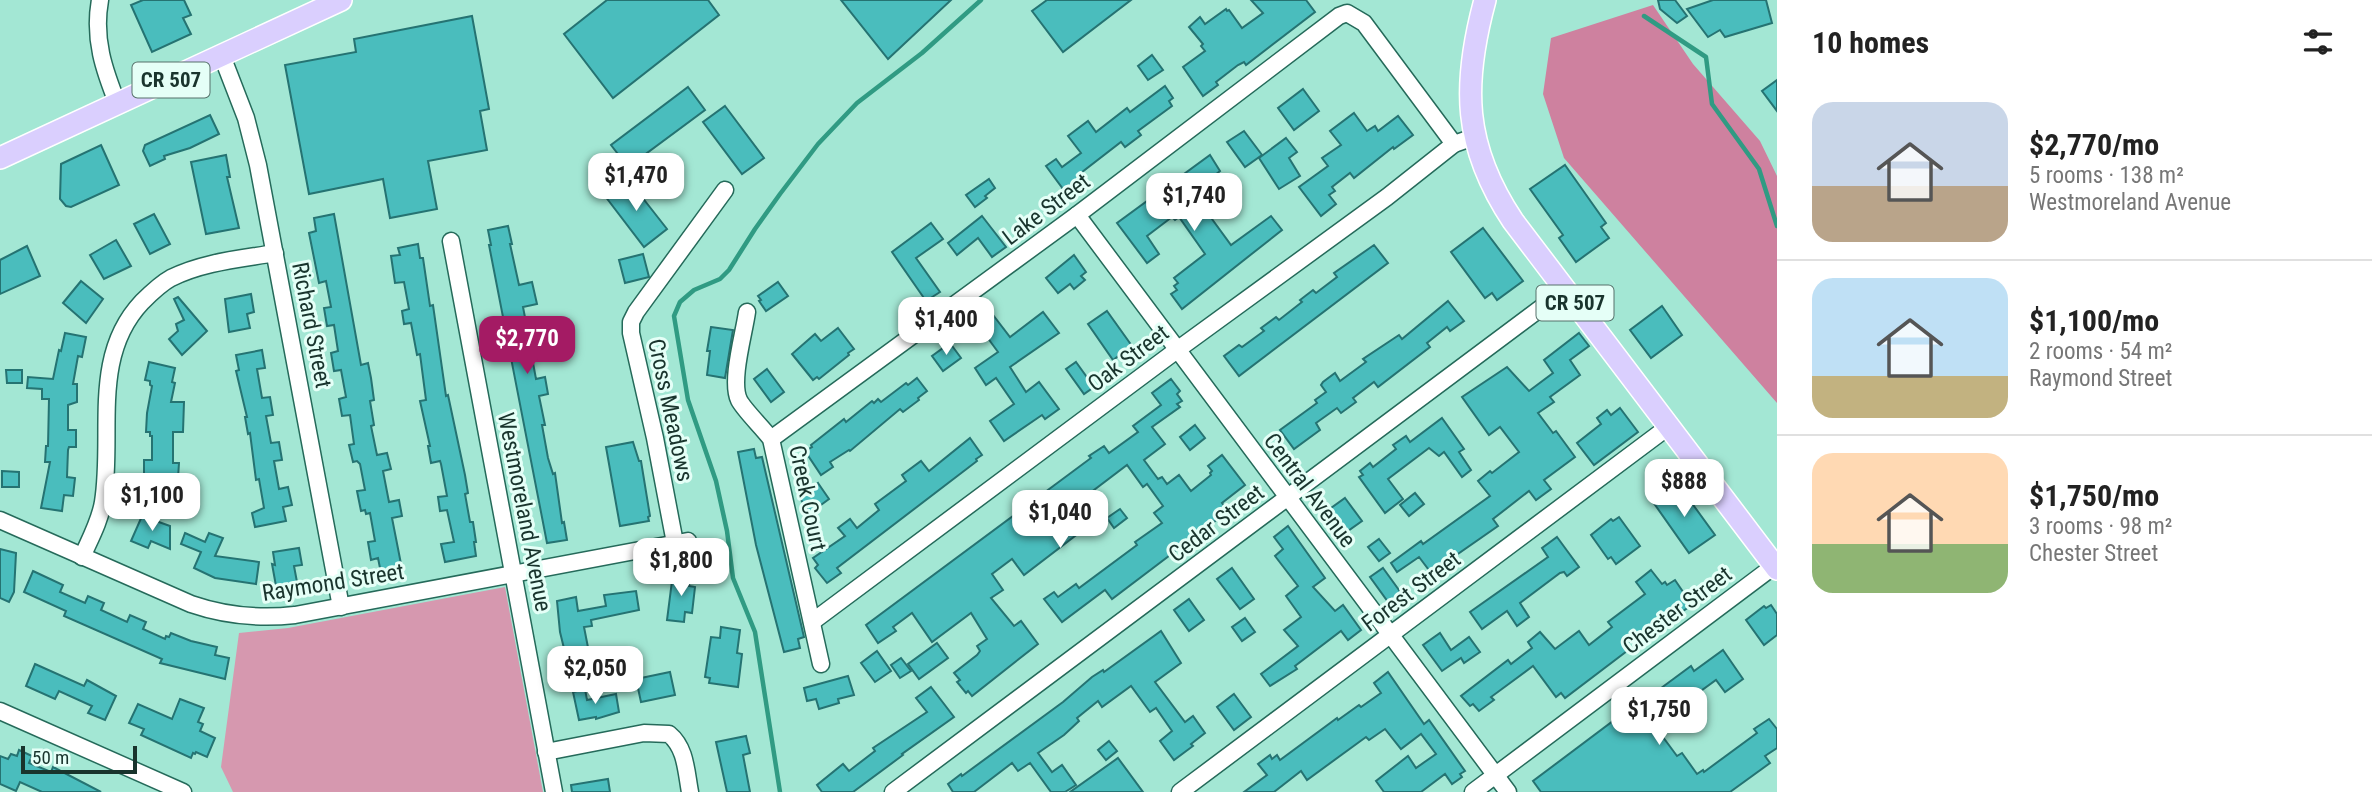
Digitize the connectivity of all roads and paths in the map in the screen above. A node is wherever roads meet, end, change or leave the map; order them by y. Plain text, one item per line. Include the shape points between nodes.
1 (100, 0) edge
2 (341, 0) edge
3 (1485, 0) edge
4 (222, 56) junction
5 (118, 105) junction
6 (1474, 137) junction
7 (1454, 144) junction
8 (0, 158) edge
9 (724, 190) dead end
10 (1077, 215) junction
11 (451, 241) dead end
12 (275, 253) junction
13 (1564, 290) junction
14 (747, 312) dead end
15 (1177, 349) junction
16 (1668, 427) junction
17 (771, 439) junction
18 (1287, 498) junction
19 (0, 520) edge
20 (682, 542) joint
21 (82, 557) junction
22 (1776, 568) edge
23 (514, 574) junction
24 (341, 607) junction
25 (812, 622) junction
26 (1390, 635) junction
27 (821, 664) dead end
28 (0, 711) edge
29 (546, 752) junction
30 (1495, 775) junction
31 (183, 792) edge
32 (554, 792) edge
33 (690, 792) edge
34 (893, 792) edge
35 (1180, 792) edge
36 (1473, 792) edge
37 (1508, 792) edge

1 - 5 street via 99,53
2 - 4 main road, CR 507
3 - 6 main road, CR 507 via 1470,70
4 - 5 main road, CR 507
4 - 12 street, Richard Street via 253,141
5 - 8 main road, CR 507
6 - 7 street, Oak Street
6 - 13 main road, CR 507 via 1500,203
7 - 10 street, Lake Street via 1364,23 1347,13
7 - 15 street, Oak Street
9 - 20 street, Cross Meadows via 631,322
10 - 15 street, Central Avenue
10 - 17 street, Lake Street
11 - 23 street, Westmoreland Avenue
12 - 21 street via 211,265 168,280 124,325 110,360 103,505
12 - 24 street, Richard Street
13 - 16 main road, CR 507
13 - 18 street, Cedar Street
14 - 17 street, Creek Court via 736,386 740,402
15 - 18 street, Central Avenue
15 - 25 street, Oak Street
16 - 22 main road, CR 507
16 - 26 street, Forest Street
17 - 25 street, Creek Court
18 - 26 street, Central Avenue
18 - 34 street, Cedar Street
19 - 21 street, Raymond Street
20 - 23 street, Raymond Street
21 - 24 street, Raymond Street via 191,604 235,615 275,617
22 - 30 street, Chester Street
23 - 24 street, Raymond Street
23 - 29 street, Westmoreland Avenue
25 - 27 street, Creek Court
26 - 30 street, Central Avenue
26 - 35 street, Forest Street
28 - 31 street
29 - 32 street, Westmoreland Avenue
29 - 33 street via 644,733 669,734 683,754
30 - 36 street, Chester Street
30 - 37 street, Central Avenue

